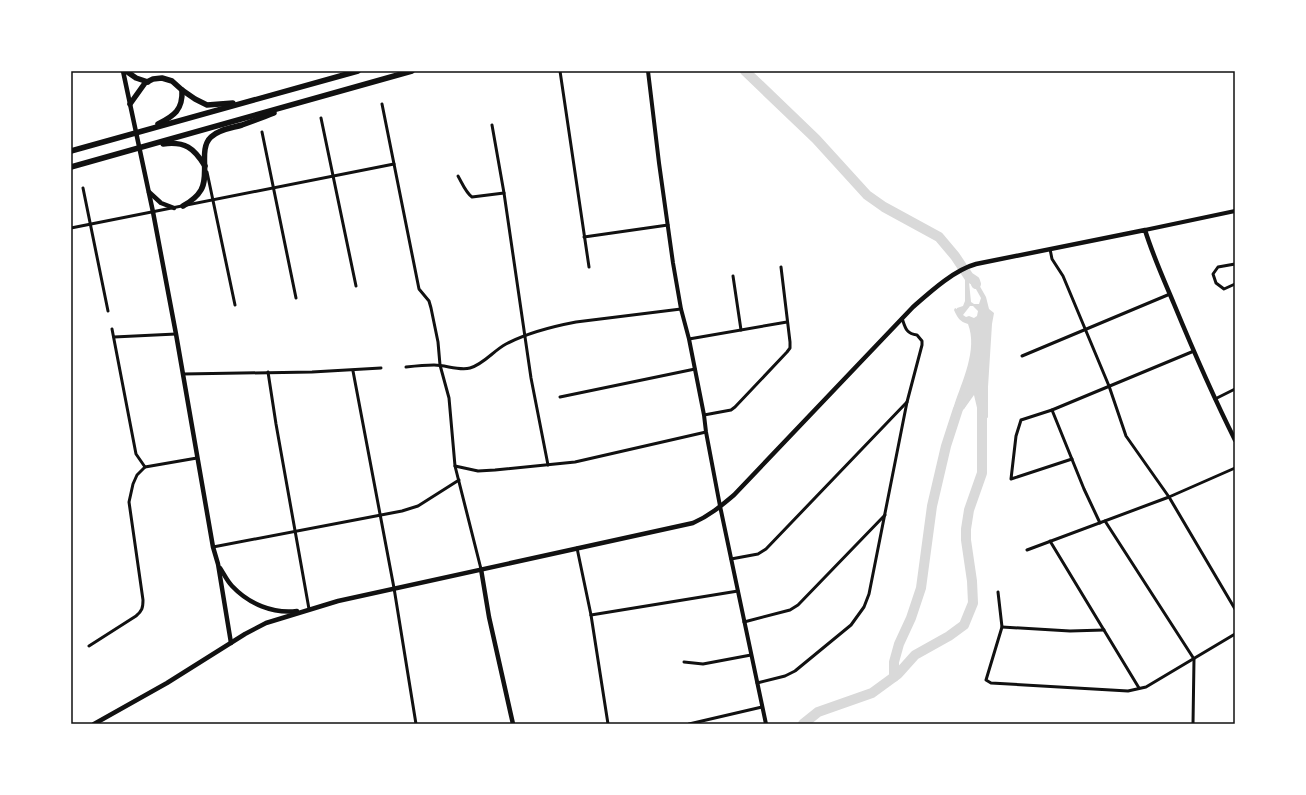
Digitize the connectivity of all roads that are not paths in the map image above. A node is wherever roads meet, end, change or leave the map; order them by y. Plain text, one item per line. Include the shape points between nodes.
1 (123, 71) edge
2 (126, 71) edge
3 (358, 71) edge
4 (412, 71) edge
5 (560, 71) edge
6 (648, 71) edge
7 (148, 82) junction
8 (182, 90) junction
9 (246, 102) junction
10 (299, 103) junction
11 (130, 104) junction
12 (382, 104) dead end
13 (321, 118) dead end
14 (492, 125) dead end
15 (143, 131) junction
16 (262, 132) dead end
17 (146, 146) junction
18 (71, 151) edge
19 (394, 164) junction
20 (205, 166) junction
21 (71, 167) edge
22 (333, 176) junction
23 (458, 176) dead end
24 (83, 188) dead end
25 (274, 188) junction
26 (148, 192) junction
27 (504, 193) junction
28 (213, 200) junction
29 (183, 206) junction
30 (174, 208) junction
31 (1235, 211) edge
32 (153, 212) junction
33 (90, 224) junction
34 (668, 225) junction
35 (71, 228) edge
36 (1145, 230) junction
37 (584, 237) junction
38 (1050, 249) junction
39 (1235, 264) edge
40 (590, 267) dead end
41 (781, 267) dead end
42 (732, 276) dead end
43 (1235, 284) edge
44 (356, 286) dead end
45 (1170, 294) junction
46 (296, 298) dead end
47 (235, 305) dead end
48 (681, 309) junction
49 (108, 311) dead end
50 (902, 318) junction
51 (787, 322) junction
52 (112, 329) dead end
53 (741, 330) junction
54 (1085, 330) junction
55 (176, 334) junction
56 (114, 337) junction
57 (524, 337) junction
58 (689, 339) junction
59 (1194, 351) junction
60 (1022, 356) dead end
61 (440, 365) junction
62 (406, 367) dead end
63 (382, 368) dead end
64 (695, 370) junction
65 (352, 371) junction
66 (268, 372) junction
67 (183, 374) junction
68 (1109, 386) junction
69 (1235, 389) edge
70 (560, 397) dead end
71 (1215, 399) junction
72 (907, 402) junction
73 (1052, 410) junction
74 (704, 415) junction
75 (706, 432) junction
76 (1235, 440) edge
77 (197, 458) junction
78 (1072, 459) junction
79 (548, 464) junction
80 (455, 466) junction
81 (145, 467) junction
82 (1235, 468) edge
83 (458, 480) junction
84 (1169, 497) junction
85 (720, 506) junction
86 (380, 515) junction
87 (885, 515) junction
88 (1105, 521) junction
89 (1100, 523) junction
90 (295, 531) junction
91 (1050, 541) junction
92 (213, 547) junction
93 (577, 548) junction
94 (1027, 550) dead end
95 (732, 559) junction
96 (218, 564) junction
97 (481, 569) junction
98 (394, 588) junction
99 (738, 591) junction
100 (998, 592) dead end
101 (309, 609) junction
102 (1235, 609) edge
103 (591, 615) junction
104 (744, 622) junction
105 (1002, 627) junction
106 (1104, 630) junction
107 (1235, 634) edge
108 (231, 643) junction
109 (89, 646) dead end
110 (751, 655) junction
111 (1194, 659) junction
112 (684, 662) dead end
113 (757, 683) junction
114 (1139, 688) junction
115 (762, 707) junction
116 (94, 724) edge
117 (416, 724) edge
118 (513, 724) edge
119 (608, 724) edge
120 (689, 724) edge
121 (766, 724) edge
122 (1193, 724) edge

1 - 11 main road
2 - 7 highway
3 - 9 highway
4 - 10 highway
5 - 37 street
6 - 34 street
7 - 8 highway via 153,79 167,79
7 - 11 highway via 142,86
8 - 9 highway via 207,104
8 - 15 highway via 181,105 174,115
9 - 15 highway
10 - 17 highway
10 - 20 highway via 212,135 206,147
11 - 26 main road
12 - 19 street
13 - 22 street
14 - 27 street
15 - 18 highway
16 - 25 street
17 - 20 highway via 167,143 186,145 198,155
17 - 21 highway
19 - 22 street
19 - 61 street via 418,289 429,301
20 - 28 street
20 - 29 highway via 205,180 201,190
22 - 25 street
22 - 44 street
23 - 27 street via 467,194 472,197
24 - 33 street
25 - 28 street
25 - 46 street
26 - 30 main road via 161,203
26 - 32 main road
27 - 57 street
28 - 29 street
28 - 47 street
29 - 30 street
30 - 32 street
31 - 36 street
32 - 33 street
32 - 55 main road
33 - 35 street
33 - 49 street
34 - 37 street
34 - 48 street
36 - 38 main road
36 - 45 main road
37 - 40 street
38 - 50 main road via 968,267 929,293
38 - 54 street
39 - 43 street via 1218,267 1213,274 1216,283 1224,289
41 - 51 street
42 - 53 street
45 - 54 street
45 - 59 main road
48 - 57 street via 576,322
48 - 58 street
50 - 72 street via 907,331 917,335 922,341
50 - 85 main road via 734,495
51 - 53 street
51 - 74 street via 790,342 788,352 735,407
52 - 56 street
53 - 58 street
54 - 60 street
54 - 68 street
55 - 56 street
55 - 67 main road
56 - 81 street via 136,454
57 - 61 street via 503,346 478,365 461,369
57 - 79 street
58 - 64 street
59 - 68 street
59 - 71 main road
61 - 62 street
61 - 80 street via 449,398
63 - 65 street
64 - 70 street
64 - 74 street
65 - 66 street
65 - 86 street
66 - 67 street
66 - 90 street
67 - 77 main road
68 - 73 street
68 - 84 street via 1126,436
69 - 71 street
71 - 76 main road
72 - 87 street
72 - 95 street via 766,549 758,554
73 - 78 street
73 - 78 street via 1021,420 1016,436 1011,479
74 - 75 street
75 - 79 street via 575,462
75 - 85 street
77 - 81 street
77 - 92 main road
78 - 89 street
79 - 80 street via 478,470
80 - 83 street
81 - 109 street via 137,475 129,502 143,607 136,616
82 - 84 street
83 - 86 street via 418,506
83 - 97 street
84 - 88 street
84 - 102 street
85 - 93 main road via 693,523
85 - 95 street
86 - 90 street
86 - 98 street
87 - 104 street via 798,605 790,610
87 - 113 street via 869,594 857,618 795,671
88 - 89 street
88 - 111 street
89 - 91 street
90 - 92 street
90 - 101 street
91 - 94 street
91 - 106 street
92 - 96 main road
93 - 97 main road
93 - 103 street
95 - 99 street
96 - 101 main road via 231,585 258,605 288,612
96 - 108 main road
97 - 98 main road
97 - 118 main road
98 - 101 main road
98 - 117 street
99 - 103 street
99 - 104 street
100 - 105 street
101 - 108 main road via 266,623
103 - 119 street
104 - 110 street
105 - 106 street
105 - 114 street via 986,680 1128,691
106 - 114 street
107 - 111 street
108 - 116 main road
110 - 112 street via 703,664
110 - 113 street
111 - 114 street via 1146,687
111 - 122 street
113 - 115 street
115 - 120 street
115 - 121 street

